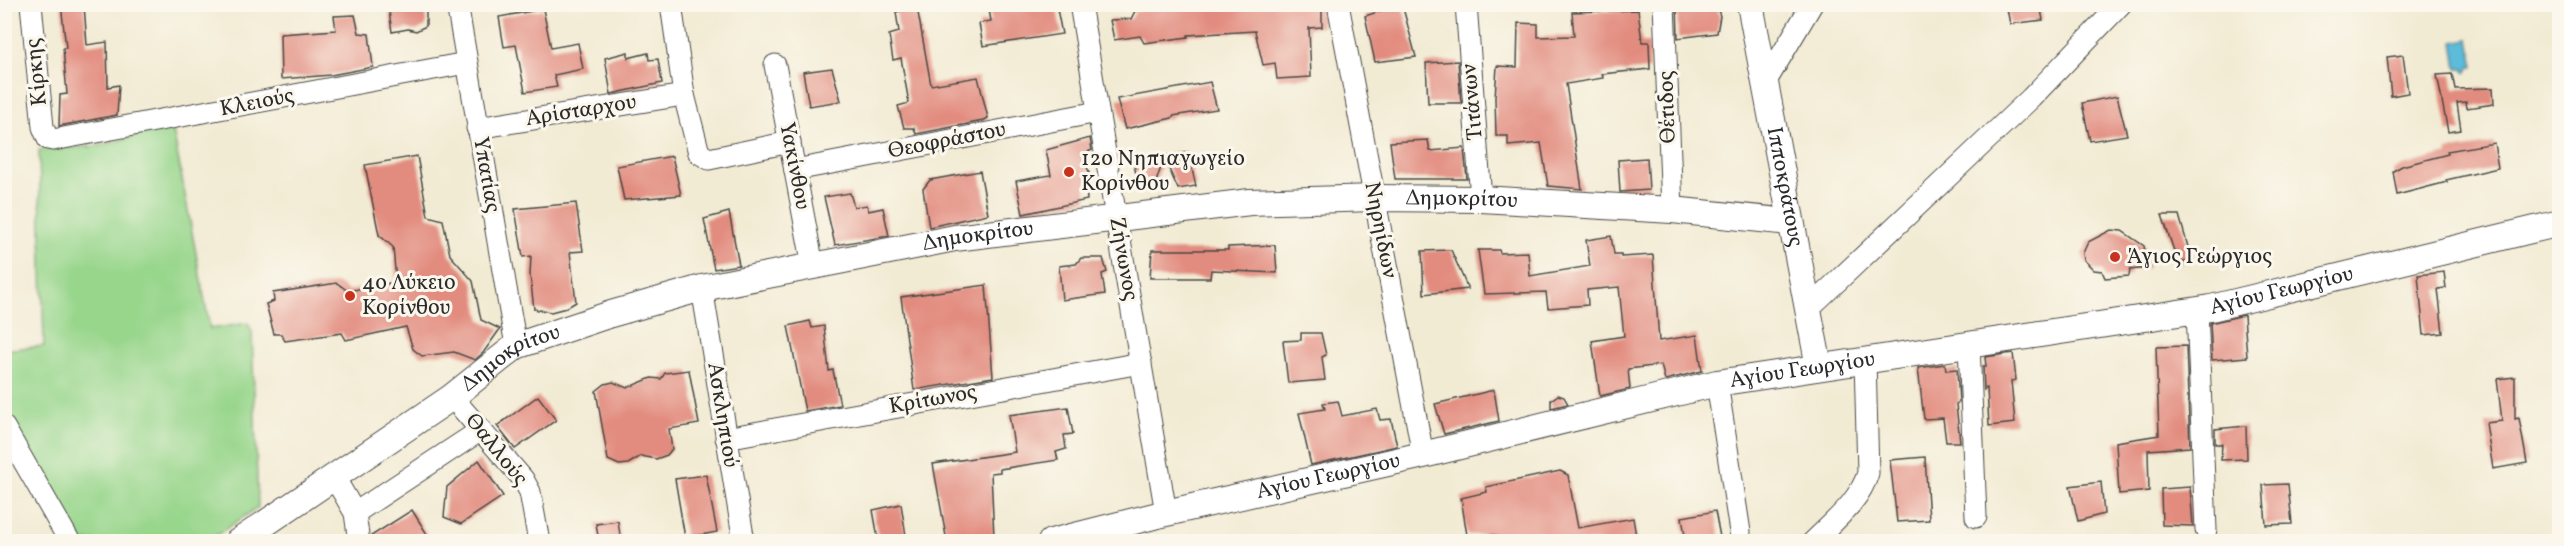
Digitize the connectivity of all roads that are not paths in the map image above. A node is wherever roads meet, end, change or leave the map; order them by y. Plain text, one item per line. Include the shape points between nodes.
1 (31, 4) edge
2 (457, 4) edge
3 (671, 4) edge
4 (1080, 4) edge
5 (1338, 4) edge
6 (1466, 4) edge
7 (1664, 4) edge
8 (1750, 4) edge
9 (1812, 4) edge
10 (2121, 4) edge
11 (466, 63) junction
12 (775, 65) dead end
13 (1765, 83) junction
14 (684, 95) junction
15 (1098, 112) junction
16 (477, 128) junction
17 (48, 139) joint
18 (790, 142) junction
19 (795, 170) junction
20 (1374, 198) junction
21 (1481, 199) junction
22 (1672, 210) junction
23 (1116, 217) junction
24 (1790, 222) junction
25 (2559, 223) edge
26 (813, 266) junction
27 (702, 288) junction
28 (1809, 308) junction
29 (2197, 310) junction
30 (1969, 344) junction
31 (516, 346) junction
32 (1865, 360) junction
33 (1141, 363) junction
34 (1820, 368) junction
35 (1717, 383) junction
36 (452, 397) junction
37 (4, 427) edge
38 (481, 430) junction
39 (726, 438) junction
40 (1423, 455) junction
41 (334, 477) junction
42 (355, 513) junction
43 (1166, 513) junction
44 (1976, 516) dead end
45 (2206, 530) dead end
46 (1740, 532) dead end
47 (70, 542) edge
48 (238, 542) edge
49 (359, 542) edge
50 (539, 542) edge
51 (744, 542) edge
52 (1051, 542) edge
53 (1813, 542) edge

1 - 17 street, Κίρκης via 43,127
2 - 11 street, Υπατίας
3 - 14 street
4 - 15 street, Ζήνωνος
5 - 20 street, Νηρηίδων
6 - 21 street, Τιτάνων
7 - 22 street, Θέτιδος
8 - 13 street, Ιπποκράτους
9 - 13 street
10 - 28 street via 2031,98
11 - 16 street, Υπατίας
11 - 17 street, Κλειούς via 61,140
12 - 18 street, Υακίνθου
13 - 24 street, Ιπποκράτους
14 - 16 street, Αρίσταρχου
14 - 18 street via 696,146 703,157
15 - 19 street, Θεοφράστου
15 - 23 street, Ζήνωνος
16 - 31 street, Υπατίας
18 - 19 street, Υακίνθου
19 - 26 street, Υακίνθου
20 - 21 street, Δημοκρίτου
20 - 23 street, Δημοκρίτου via 1250,202
20 - 40 street, Νηρηίδων
21 - 22 street, Δημοκρίτου
22 - 24 street, Δημοκρίτου
23 - 26 street, Δημοκρίτου via 956,238
23 - 33 street, Ζήνωνος
24 - 28 street, Ιπποκράτους
25 - 29 street, Αγίου Γεωργίου
26 - 27 street, Δημοκρίτου
27 - 31 street, Δημοκρίτου
27 - 39 street, Ασκληπιού
28 - 34 street, Ιπποκράτους
29 - 30 street, Αγίου Γεωργίου
29 - 45 street
30 - 32 street, Αγίου Γεωργίου
30 - 44 street
31 - 36 street, Δημοκρίτου
32 - 34 street, Αγίου Γεωργίου
32 - 53 street via 1868,473 1842,513
33 - 39 street, Κρίτωνος
33 - 43 street, Ζήνωνος
34 - 35 street, Αγίου Γεωργίου
35 - 40 street, Αγίου Γεωργίου
35 - 46 street
36 - 38 street, Θαλλούς
36 - 41 street, Δημοκρίτου
37 - 47 street
38 - 42 street
38 - 50 street, Θαλλούς via 530,492
39 - 51 street, Ασκληπιού
40 - 43 street, Αγίου Γεωργίου
41 - 42 street
41 - 48 street, Δημοκρίτου
42 - 49 street
43 - 52 street, Αγίου Γεωργίου

